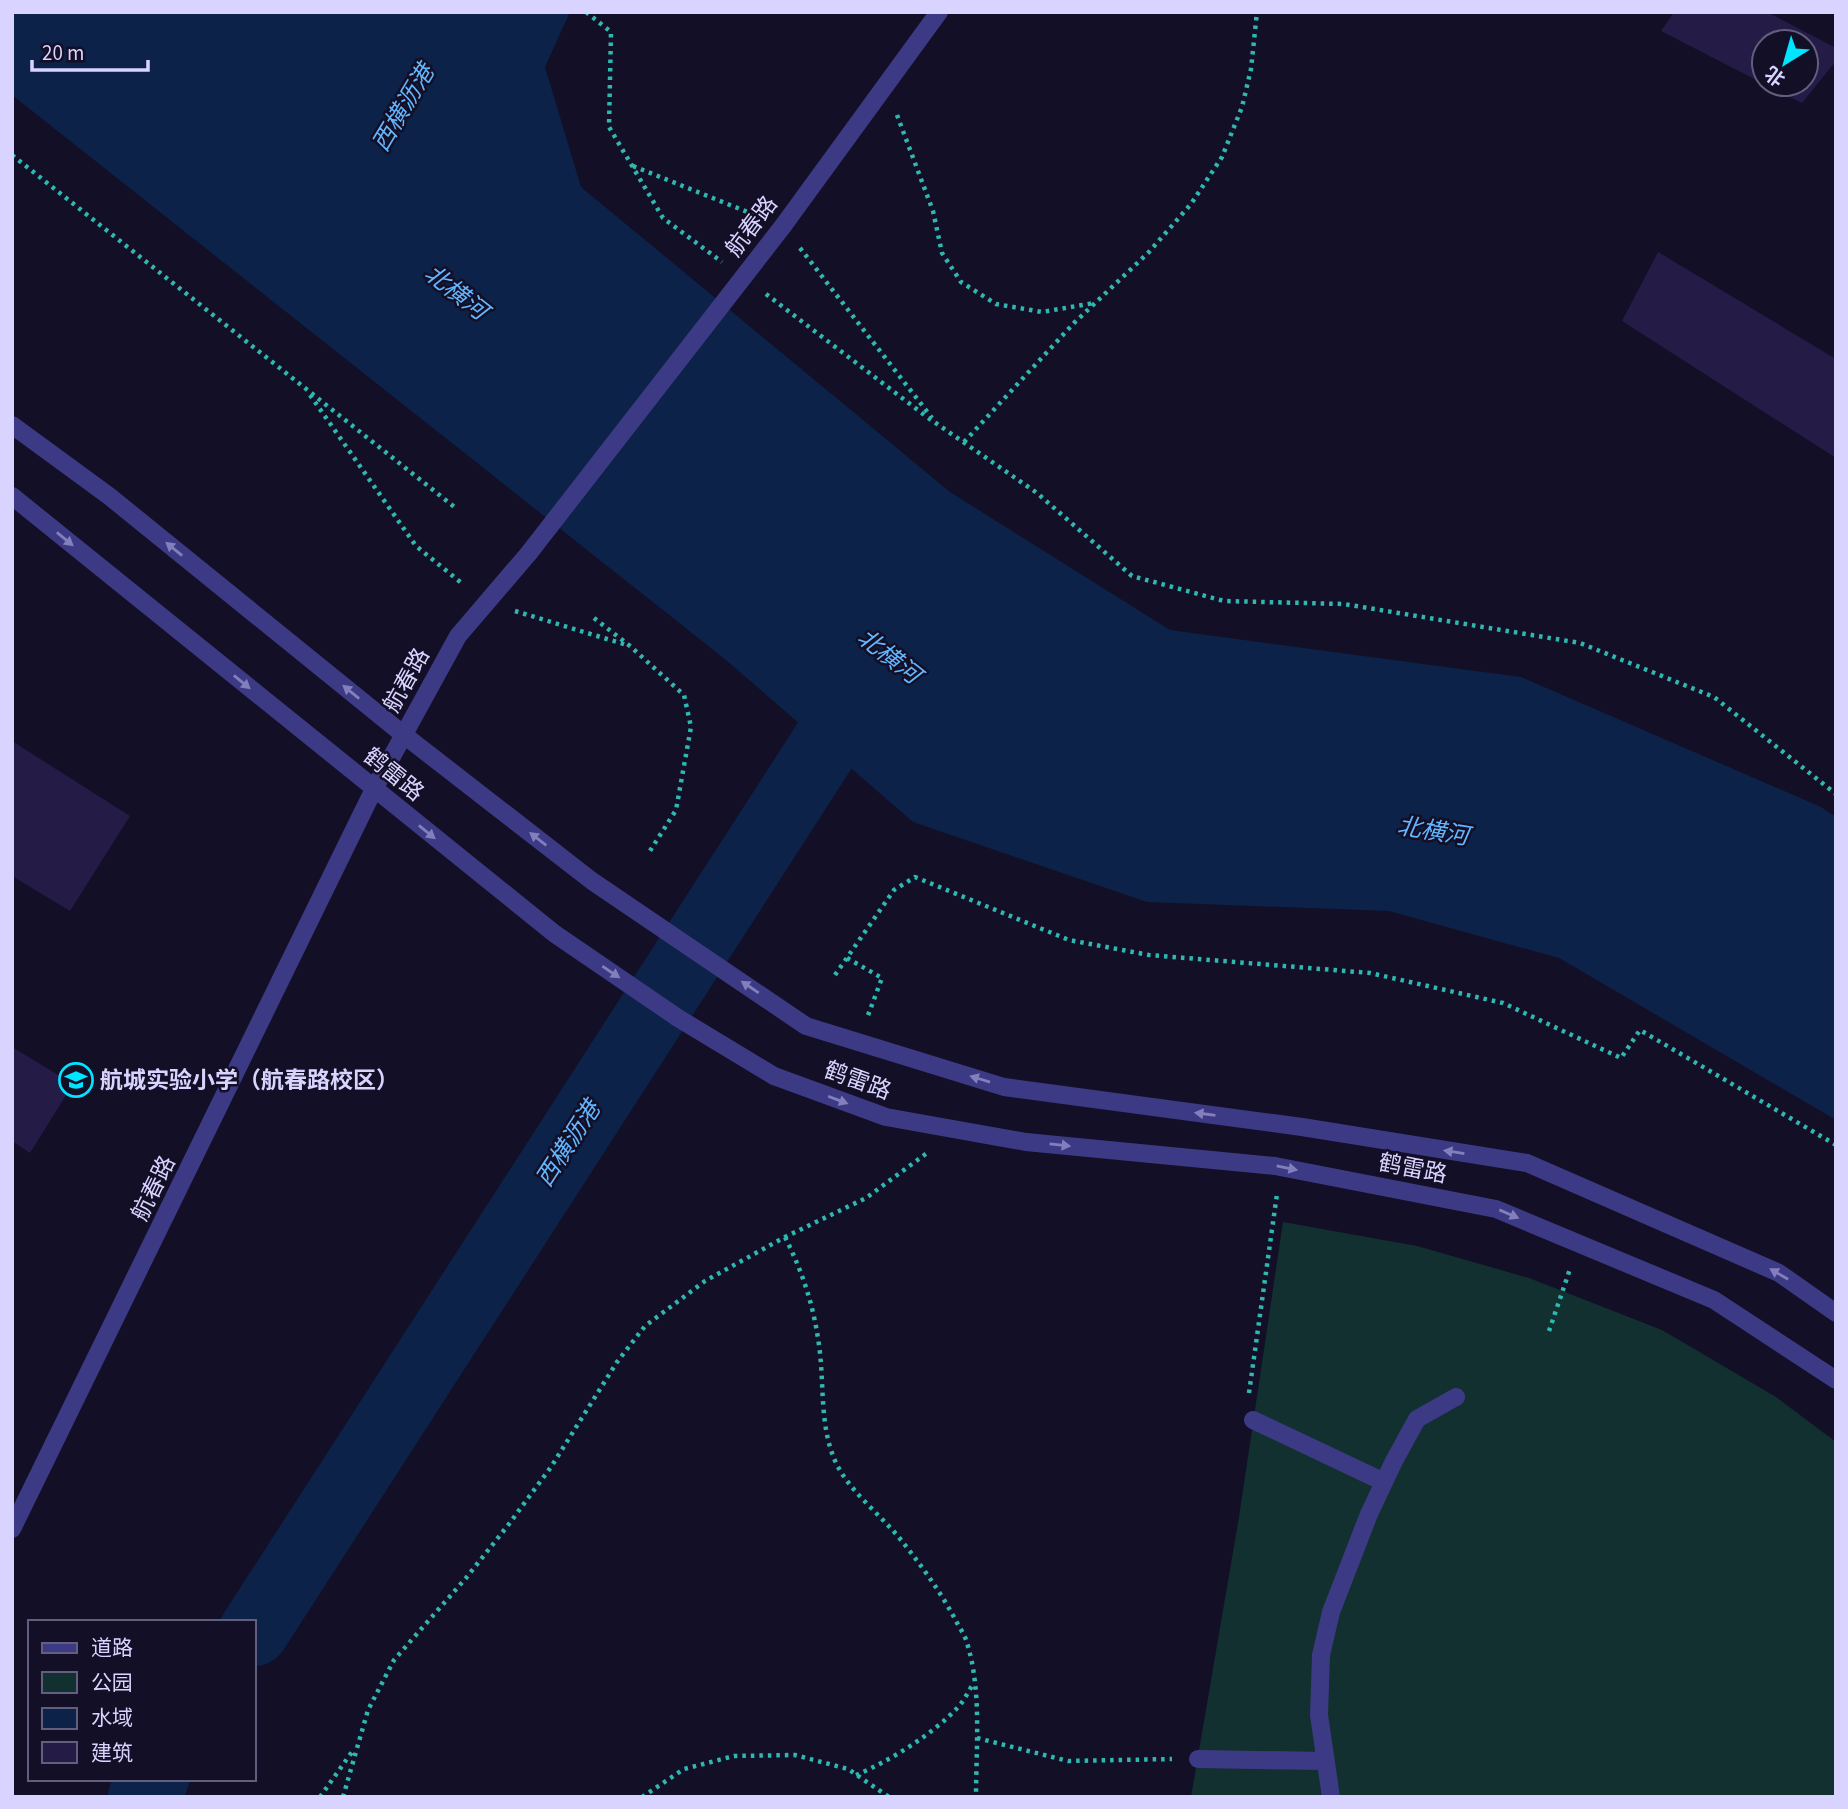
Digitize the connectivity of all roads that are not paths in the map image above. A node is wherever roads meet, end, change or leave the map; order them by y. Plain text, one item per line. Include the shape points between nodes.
1 (939, 12) edge
2 (12, 425) edge
3 (12, 496) edge
4 (404, 735) junction
5 (374, 789) junction
6 (1836, 1313) edge
7 (1836, 1380) edge
8 (1456, 1397) dead end
9 (1253, 1420) road end
10 (1384, 1482) junction
11 (12, 1529) edge
12 (1198, 1759) road end
13 (1325, 1761) junction
14 (1331, 1797) edge

1 - 4 street, 航春路, bridge via 783,226 529,553 458,636
4 -> 2 street, 鹤雷路 via 109,496
3 -> 5 street, 鹤雷路
4 - 5 street, 航春路
6 -> 4 street, 鹤雷路 via 1779,1273 1527,1163 1004,1087 806,1026 592,881
5 -> 7 street, 鹤雷路 via 555,934 678,1018 774,1076 886,1118 1026,1142 1281,1167 1496,1209 1714,1300
5 - 11 street, 航春路
8 - 10 street via 1417,1419
9 - 10 street
10 - 13 street via 1331,1612 1321,1655 1319,1715
12 - 13 street
13 - 14 street

